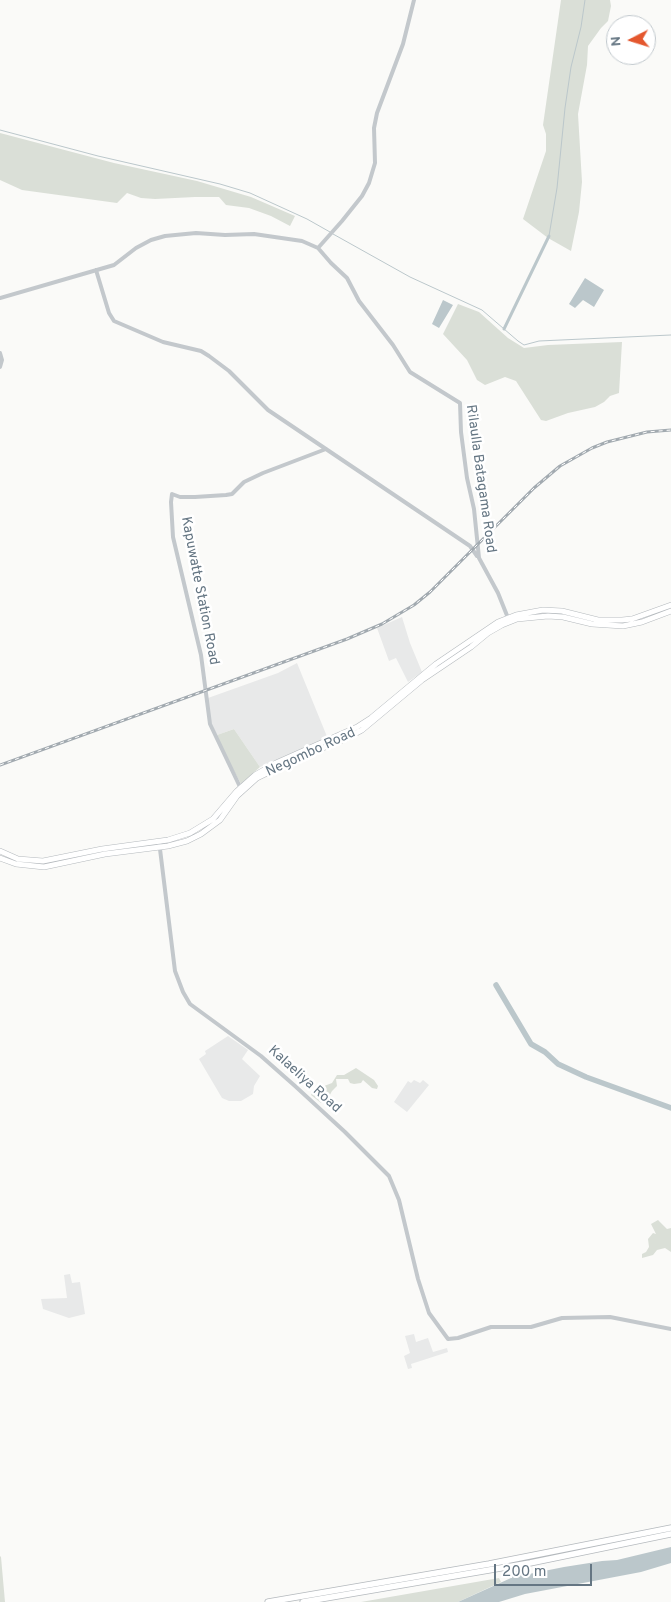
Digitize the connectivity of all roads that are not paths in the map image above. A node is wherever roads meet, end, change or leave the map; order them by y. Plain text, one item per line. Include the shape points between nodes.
1 (414, 0) edge
2 (318, 248) junction
3 (96, 270) junction
4 (0, 298) edge
5 (0, 353) edge
6 (0, 367) edge
7 (326, 449) junction
8 (478, 558) junction
9 (671, 605) edge
10 (671, 611) edge
11 (508, 618) junction
12 (241, 789) junction
13 (159, 844) junction
14 (0, 852) edge
15 (0, 858) edge
16 (671, 1330) edge
17 (671, 1528) edge
18 (671, 1534) edge
19 (268, 1602) edge
20 (302, 1602) edge

1 - 2 street via 403,44 377,113 375,163 369,183 362,196
2 - 3 street, Rilaulla Batagama Road via 302,241 270,235 196,233 165,236 136,248 114,265
2 - 8 street, Rilaulla Batagama Road via 347,278 359,301 410,372 460,403 466,478 474,509
3 - 4 street, Rilaulla Batagama Road
3 - 7 street via 114,321 163,342 201,351 229,371 268,410
5 - 6 street
7 - 8 street via 472,548
7 - 12 street, Kapuwatte Station Road via 244,482 232,494 180,497 172,494 173,537 201,654 210,724
8 - 11 street, Rilaulla Batagama Road
9 - 11 highway, Negombo Road via 622,620 593,619 550,610
10 - 12 highway, Negombo Road via 623,626 592,624 556,616 512,620 434,672 362,730 257,778
11 - 12 highway, Negombo Road via 436,664 367,721 276,763 255,775
12 - 13 highway, Negombo Road via 202,826
13 - 14 highway, Negombo Road via 42,861
13 - 15 highway, Negombo Road via 44,866 16,864
13 - 16 street, Kalaeliya Road via 174,971 190,1004 261,1056 388,1176 399,1200 429,1313 448,1339 491,1327 531,1327 562,1318 610,1317
17 - 19 highway via 480,1566
18 - 20 highway via 514,1566

